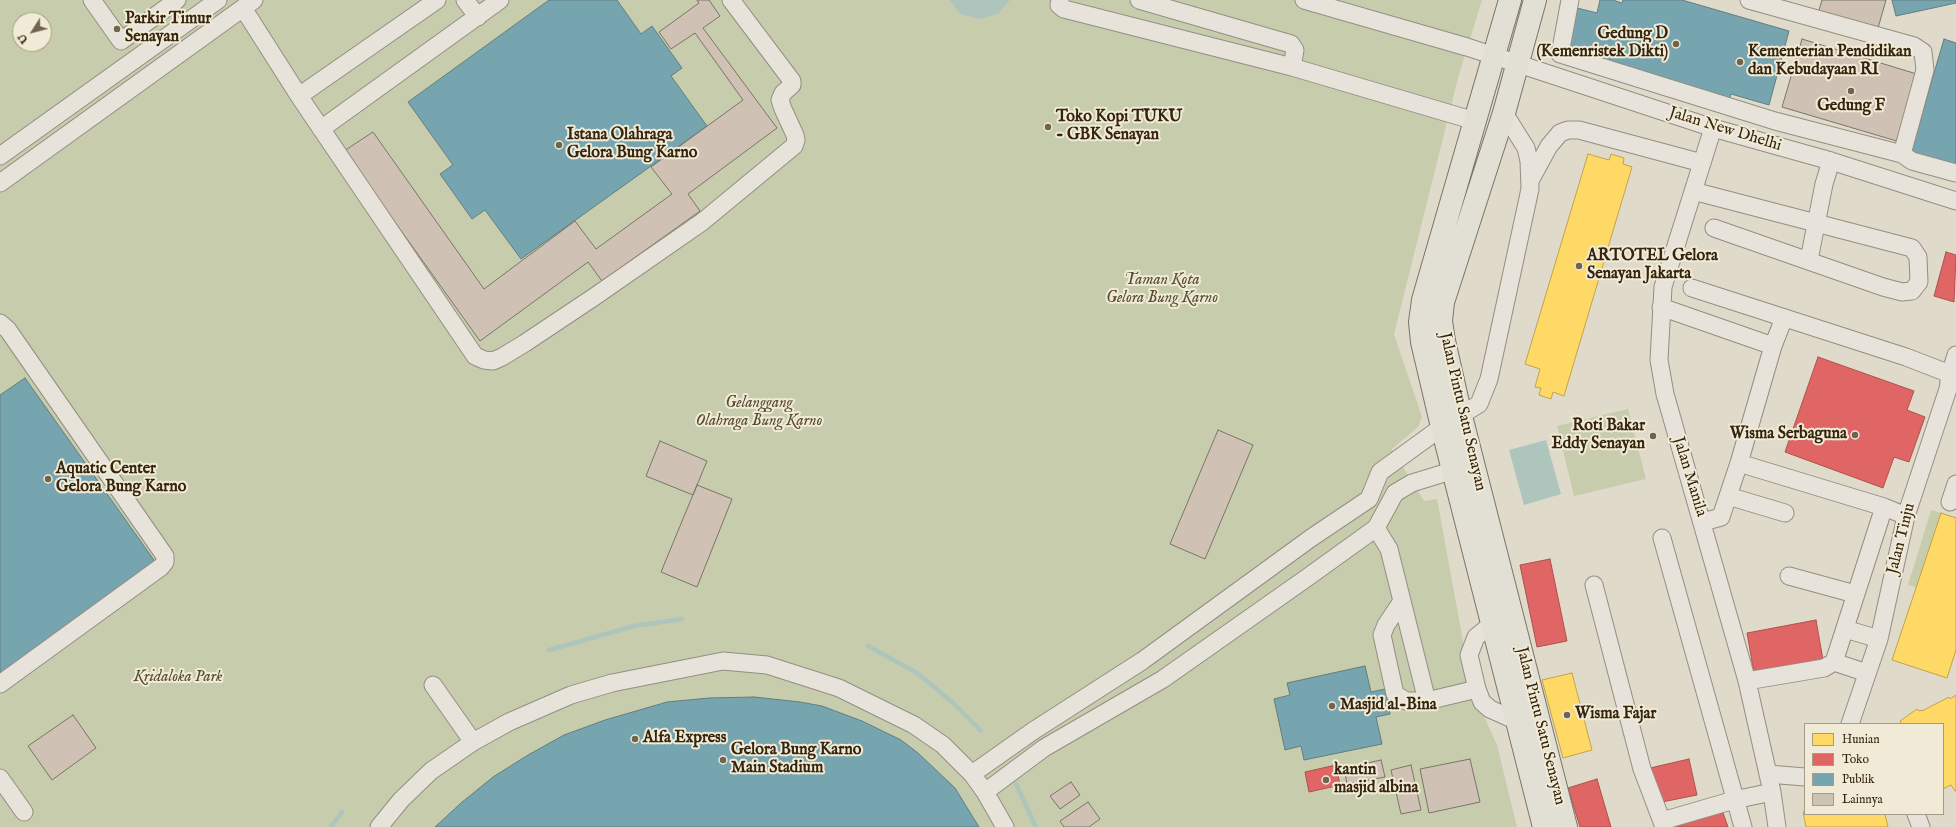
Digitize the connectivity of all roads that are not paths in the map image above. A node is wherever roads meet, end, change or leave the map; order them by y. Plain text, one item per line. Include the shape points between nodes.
1 (92, 0) edge
2 (176, 0) edge
3 (218, 0) edge
4 (437, 0) edge
5 (465, 0) edge
6 (500, 0) edge
7 (731, 0) edge
8 (1060, 0) edge
9 (1139, 0) edge
10 (1304, 0) edge
11 (1510, 0) edge
12 (1535, 0) edge
13 (1570, 0) edge
14 (1748, 0) edge
15 (1786, 0) edge
16 (1798, 0) edge
17 (249, 4) edge
18 (1168, 4) edge
19 (478, 17) junction
20 (1160, 33) junction
21 (1494, 57) junction
22 (1518, 64) junction
23 (1292, 67) junction
24 (299, 96) junction
25 (1504, 113) junction
26 (1475, 121) junction
27 (1713, 128) junction
28 (321, 129) junction
29 (1902, 154) junction
30 (0, 156) edge
31 (1831, 162) junction
32 (1702, 163) junction
33 (1956, 173) edge
34 (1530, 181) junction
35 (0, 182) edge
36 (1693, 192) junction
37 (1956, 201) edge
38 (1818, 225) junction
39 (1714, 228) dead end
40 (1809, 260) junction
41 (1692, 288) dead end
42 (1661, 307) junction
43 (1784, 318) junction
44 (0, 323) edge
45 (1773, 346) junction
46 (1956, 355) edge
47 (1951, 384) edge
48 (1461, 416) junction
49 (1442, 427) junction
50 (1739, 463) junction
51 (1464, 467) junction
52 (1956, 484) edge
53 (1728, 496) junction
54 (1950, 502) dead end
55 (1884, 507) junction
56 (1785, 513) dead end
57 (1906, 516) junction
58 (1703, 522) junction
59 (1376, 528) junction
60 (1662, 538) dead end
61 (1789, 576) dead end
62 (1594, 585) dead end
63 (1855, 594) junction
64 (1402, 601) junction
65 (1493, 624) junction
66 (1845, 629) junction
67 (1879, 639) junction
68 (1142, 661) junction
69 (1834, 662) junction
70 (1867, 673) junction
71 (1163, 679) junction
72 (1747, 681) junction
73 (0, 684) edge
74 (433, 685) dead end
75 (1477, 689) junction
76 (1427, 701) junction
77 (1517, 720) junction
78 (1852, 723) edge
79 (1033, 731) junction
80 (473, 742) junction
81 (1044, 748) junction
82 (972, 774) junction
83 (1768, 774) junction
84 (1804, 777) edge
85 (0, 778) edge
86 (985, 792) junction
87 (1772, 792) junction
88 (1734, 800) junction
89 (24, 812) dead end
90 (1916, 815) edge
91 (1663, 824) edge
92 (379, 827) edge
93 (1005, 827) edge
94 (1544, 827) edge
95 (1566, 827) edge
96 (1743, 827) edge
97 (1777, 827) edge
98 (1921, 827) edge

1 - 2 street via 121,41
3 - 30 street
4 - 24 street
5 - 19 street
6 - 19 street
7 - 28 street via 792,81 792,85 783,93 780,100 795,135 794,146 695,226 594,297 514,350 493,360 475,356
8 - 20 street via 1059,5 1064,9
9 - 18 street
10 - 21 street, Jalan New Dhelhi
11 - 21 main road, Jalan Pintu Satu Senayan
12 - 22 main road, Jalan Pintu Satu Senayan
13 - 29 street via 1560,54 1775,121
14 - 29 street via 1914,46 1923,52 1924,70
15 - 16 street via 1797,3
17 - 24 street
17 - 35 street
18 - 20 street
18 - 23 street via 1291,44 1296,50
19 - 28 street
20 - 23 street
21 - 22 street, Jalan New Dhelhi
21 - 26 main road, Jalan Pintu Satu Senayan
22 - 25 main road, Jalan Pintu Satu Senayan
22 - 27 street, Jalan New Dhelhi
23 - 26 street
24 - 28 street
25 - 34 street via 1526,148 1530,161
25 - 48 main road, Jalan Pintu Satu Senayan via 1443,302 1441,321 1444,341
26 - 49 main road, Jalan Pintu Satu Senayan via 1420,322 1422,342
27 - 31 street, Jalan New Dhelhi
27 - 32 street, Jalan Manila
29 - 33 street via 1912,161
31 - 37 street, Jalan New Dhelhi
31 - 38 street via 1824,184
32 - 34 street via 1579,130 1568,130 1560,133 1549,146
32 - 36 street, Jalan Manila
34 - 48 street via 1489,379 1479,404
36 - 38 street
36 - 42 street, Jalan Manila via 1663,288
38 - 40 street
38 - 40 street via 1912,248 1918,257 1919,282 1912,291 1902,292
39 - 40 street
41 - 43 street
42 - 45 street
42 - 58 street, Jalan Manila via 1659,360 1664,394
43 - 45 street
43 - 47 street
44 - 73 street via 8,330 165,556 165,562
45 - 50 street
46 - 47 street, Jalan Tinju
47 - 57 street, Jalan Tinju
48 - 49 street
48 - 51 main road, Jalan Pintu Satu Senayan
49 - 51 main road, Jalan Pintu Satu Senayan
49 - 68 street via 1380,472 1369,499
50 - 53 street
50 - 55 street
51 - 59 street via 1412,483 1395,493
51 - 65 main road, Jalan Pintu Satu Senayan
51 - 95 main road, Jalan Pintu Satu Senayan
52 - 54 street
53 - 56 street
53 - 58 street via 1721,517
55 - 57 street
55 - 63 street
57 - 67 street, Jalan Tinju
58 - 72 street, Jalan Manila
59 - 64 street via 1389,550
59 - 71 street
60 - 88 street
61 - 63 street
62 - 91 street via 1642,769
63 - 66 street
64 - 76 street
64 - 76 street via 1382,634 1395,694 1406,700
65 - 75 street via 1476,637 1469,655
65 - 77 main road, Jalan Pintu Satu Senayan
66 - 67 street
66 - 69 street
67 - 70 street, Jalan Tinju
68 - 71 street
68 - 79 street
69 - 70 street
69 - 72 street via 1824,668
70 - 78 street, Jalan Tinju
71 - 81 street
72 - 83 street, Jalan Manila
74 - 80 street
75 - 76 street
75 - 77 street via 1482,702 1490,709
77 - 94 main road, Jalan Pintu Satu Senayan
79 - 81 street
79 - 82 street
80 - 82 street via 509,722 571,695 612,683 723,661 767,665 839,688 914,726 943,745
80 - 92 street via 431,771 401,800
81 - 86 street
82 - 86 street
83 - 84 street
83 - 87 street, Jalan Manila
85 - 89 street
86 - 93 street
87 - 88 street
87 - 97 street, Jalan Manila
88 - 91 street
88 - 96 street
90 - 98 street

